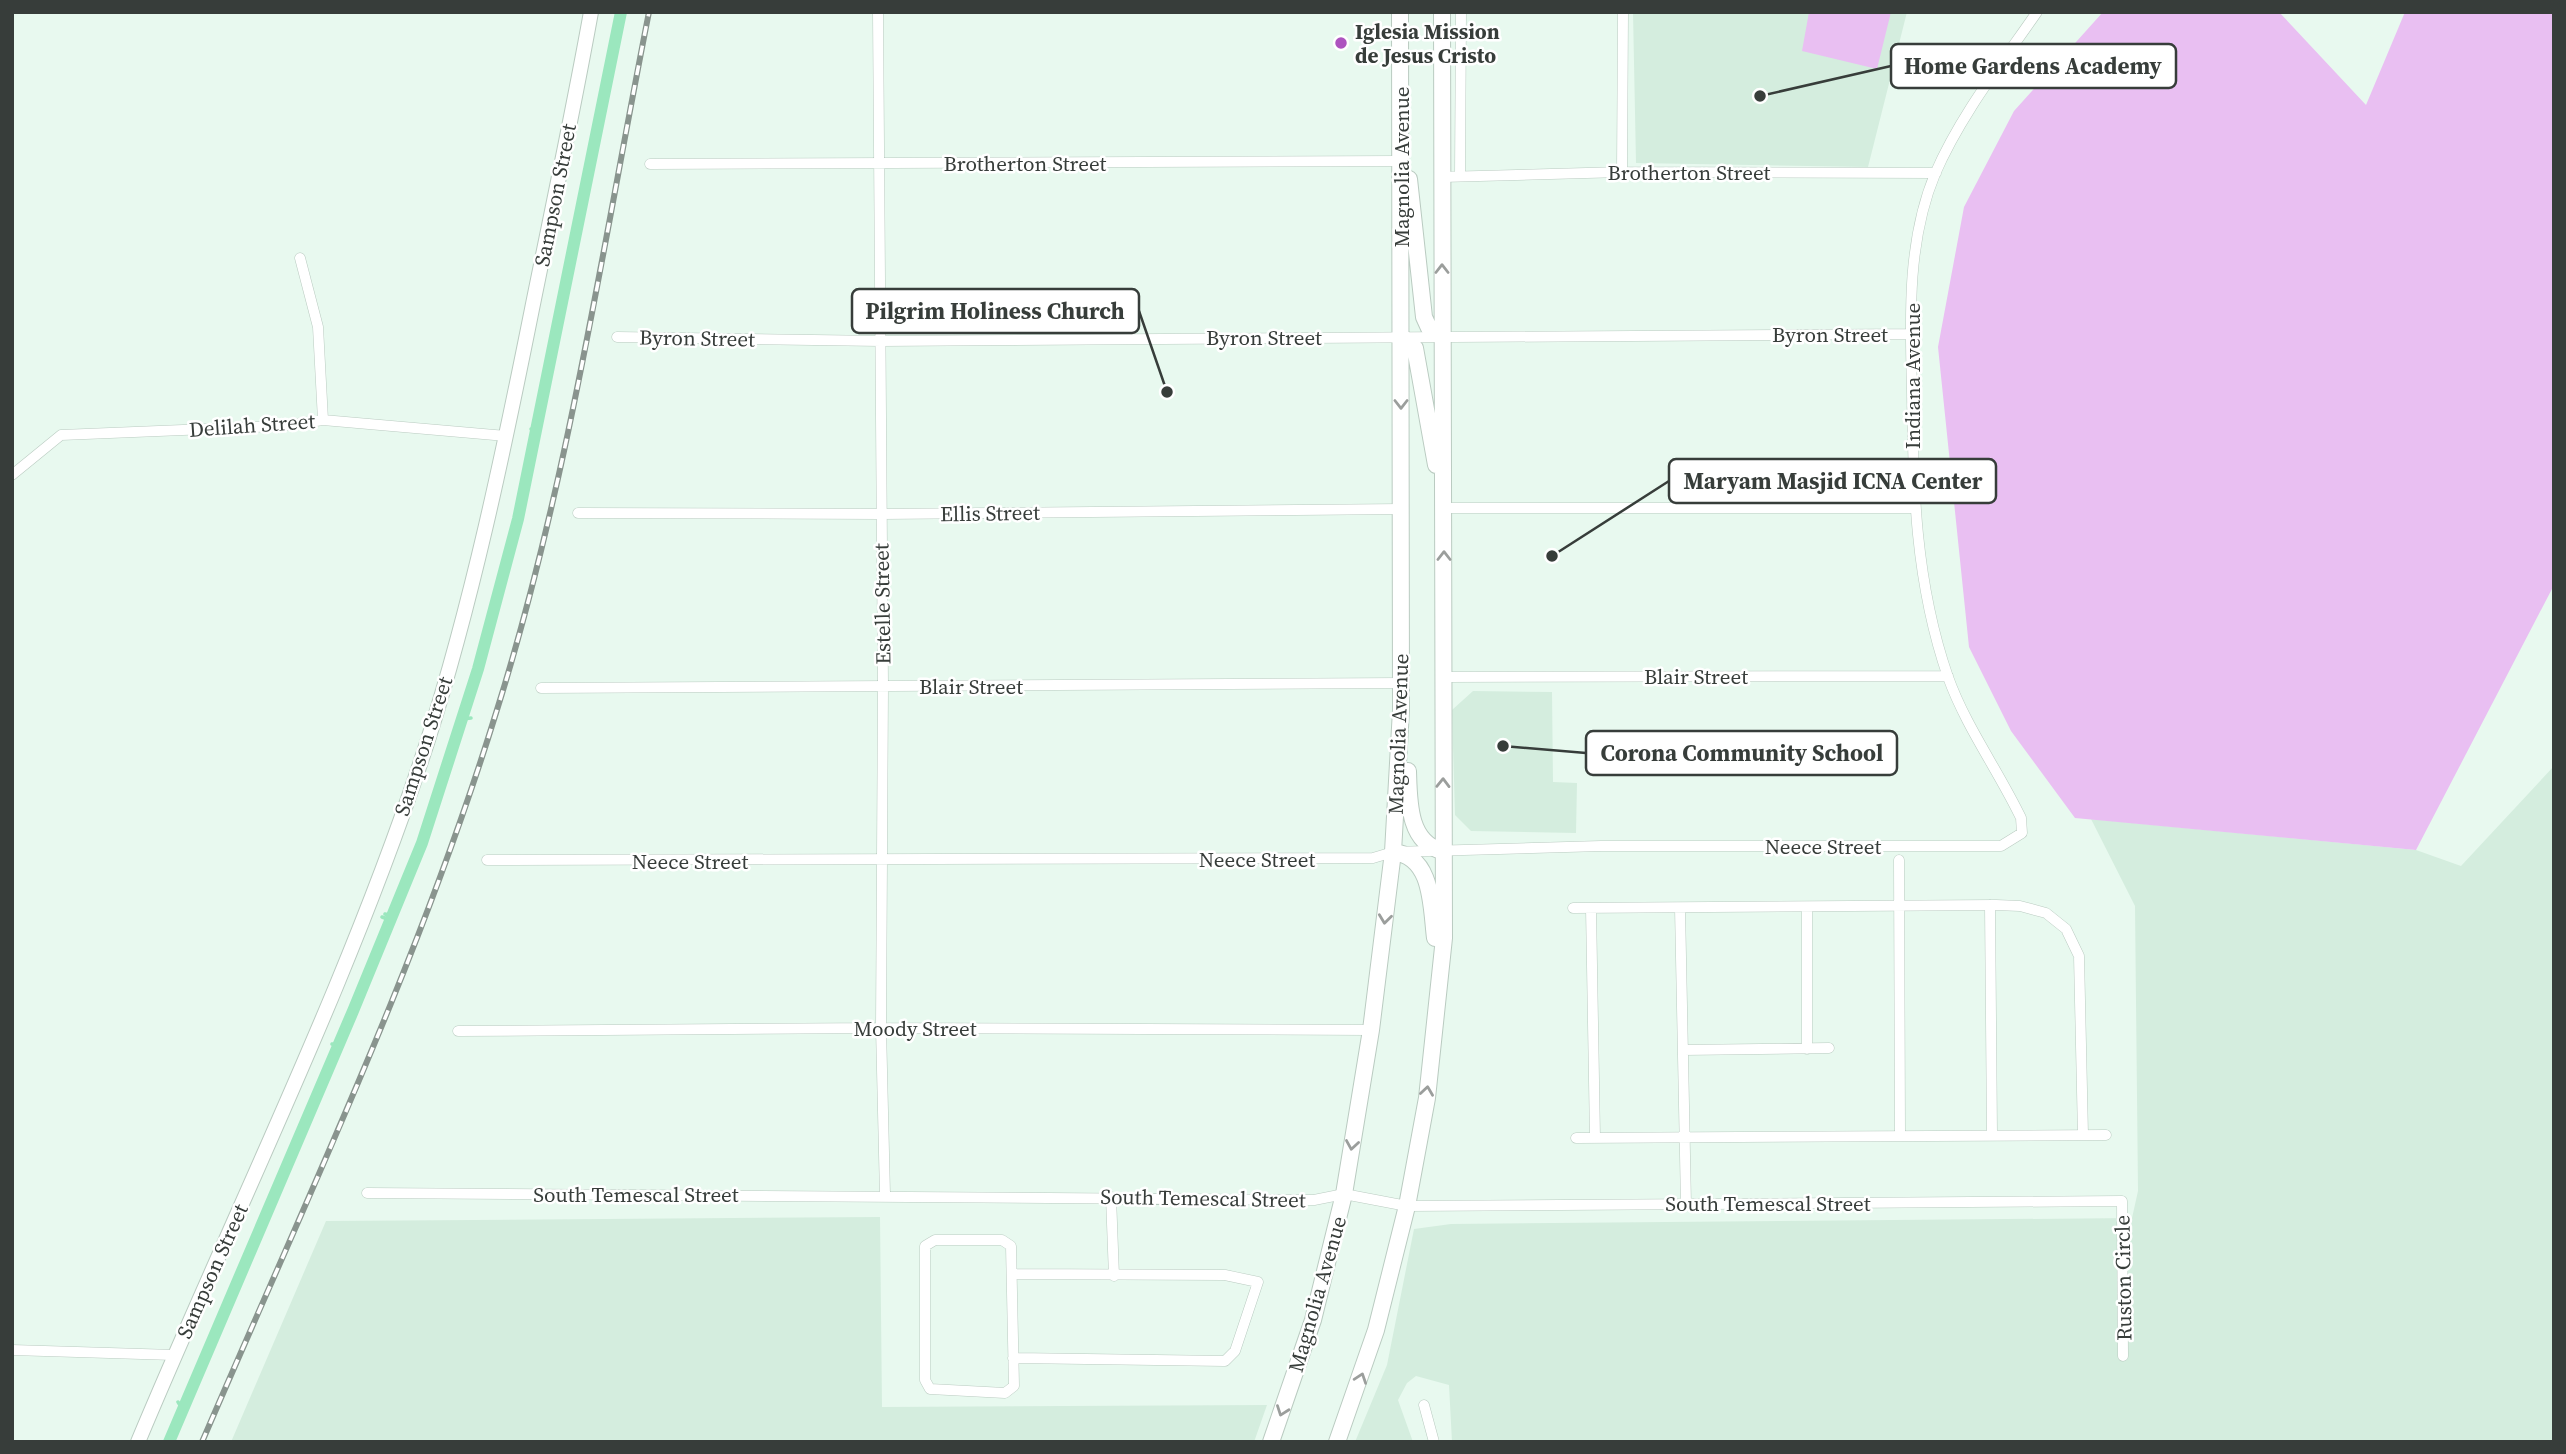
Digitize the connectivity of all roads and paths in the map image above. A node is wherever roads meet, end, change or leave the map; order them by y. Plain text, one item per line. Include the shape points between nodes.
1 (591, 12) edge
2 (878, 12) edge
3 (1400, 12) edge
4 (1461, 12) edge
5 (1623, 12) edge
6 (2037, 12) edge
7 (1441, 17) edge
8 (1401, 161) junction
9 (879, 163) junction
10 (650, 164) dead end
11 (1622, 172) junction
12 (1936, 173) junction
13 (1460, 176) junction
14 (1442, 177) junction
15 (300, 258) dead end
16 (1910, 334) junction
17 (1401, 336) junction
18 (617, 337) dead end
19 (1443, 337) junction
20 (881, 341) junction
21 (323, 420) junction
22 (506, 436) junction
23 (12, 475) edge
24 (1913, 508) junction
25 (1402, 509) junction
26 (1443, 509) junction
27 (578, 513) dead end
28 (882, 514) junction
29 (1948, 676) junction
30 (1444, 677) junction
31 (1401, 683) junction
32 (883, 686) junction
33 (541, 688) dead end
34 (1401, 710) junction
35 (2022, 833) joint
36 (1442, 851) junction
37 (1393, 852) junction
38 (487, 860) dead end
39 (1899, 860) dead end
40 (882, 861) junction
41 (1990, 905) junction
42 (1807, 906) junction
43 (1897, 906) junction
44 (1573, 908) dead end
45 (1591, 908) junction
46 (1680, 908) junction
47 (1440, 978) junction
48 (881, 1028) junction
49 (1371, 1030) junction
50 (458, 1031) dead end
51 (1829, 1048) dead end
52 (1807, 1049) junction
53 (1683, 1050) junction
54 (1992, 1135) junction
55 (2083, 1135) junction
56 (2106, 1135) dead end
57 (1900, 1136) junction
58 (1684, 1137) junction
59 (1576, 1138) dead end
60 (1595, 1138) junction
61 (367, 1193) dead end
62 (1344, 1194) junction
63 (885, 1195) junction
64 (1111, 1197) junction
65 (2122, 1200) joint
66 (1686, 1204) junction
67 (1407, 1206) junction
68 (1012, 1274) junction
69 (1114, 1276) junction
70 (12, 1350) edge
71 (174, 1355) junction
72 (2123, 1356) dead end
73 (1013, 1358) junction
74 (1424, 1405) dead end
75 (138, 1442) edge
76 (1271, 1442) edge
77 (1337, 1442) edge
78 (1434, 1442) edge

1 - 22 street, Sampson Street
2 - 9 street, Estelle Street
3 - 8 main road, Magnolia Avenue
4 - 13 street
5 - 11 street
6 - 12 street, Indiana Avenue
7 - 14 main road, Magnolia Avenue
8 - 9 street, Brotherton Street
8 - 17 main road, Magnolia Avenue
8 - 19 main road via 1409,178 1424,317 1429,328
9 - 10 street, Brotherton Street
9 - 20 street, Estelle Street
11 - 12 street, Brotherton Street
11 - 13 street, Brotherton Street
12 - 16 street, Indiana Avenue via 1919,225
13 - 14 street, Brotherton Street
19 -> 14 main road, Magnolia Avenue
15 - 21 street via 318,327
16 - 19 street, Byron Street
16 - 24 street, Indiana Avenue
17 - 19 street, Byron Street
17 - 20 street, Byron Street
17 -> 25 main road, Magnolia Avenue
17 - 26 main road via 1415,348
18 - 20 street, Byron Street
19 - 26 main road, Magnolia Avenue
20 - 28 street, Estelle Street
21 - 22 street, Delilah Street
21 - 23 street, Delilah Street via 281,426 61,435
22 - 71 street, Sampson Street via 427,742 377,883 303,1065
24 - 26 street
24 - 29 street, Indiana Avenue via 1922,569
25 - 28 street, Ellis Street
25 - 31 main road, Magnolia Avenue
30 -> 26 main road, Magnolia Avenue
27 - 28 street, Ellis Street
28 - 32 street, Estelle Street
29 - 30 street, Blair Street
29 - 35 street, Indiana Avenue via 2021,818
36 -> 30 main road, Magnolia Avenue
31 - 32 street, Blair Street
31 - 34 main road, Magnolia Avenue
32 - 33 street, Blair Street
32 - 40 street, Estelle Street
34 - 36 main road via 1418,833 1427,846
34 - 37 main road, Magnolia Avenue
35 - 36 street, Neece Street via 2001,846 1601,846
36 - 37 street, Neece Street
36 - 47 main road, Magnolia Avenue
37 - 40 street, Neece Street via 1373,858
37 - 47 main road via 1410,855 1422,869
37 -> 49 main road, Magnolia Avenue
38 - 40 street, Neece Street
39 - 43 street
40 - 48 street, Estelle Street
41 - 43 street
41 - 54 street
41 - 55 street via 2046,913 2066,929 2079,956
42 - 43 street
42 - 46 street
42 - 52 street
43 - 57 street
44 - 45 street
45 - 46 street
45 - 60 street
46 - 53 street
67 -> 47 main road, Magnolia Avenue via 1427,1098
48 - 49 street, Moody Street
48 - 50 street, Moody Street
48 - 63 street, Estelle Street
49 -> 62 main road, Magnolia Avenue
51 - 52 street
52 - 53 street
53 - 58 street
54 - 55 street
54 - 57 street
55 - 56 street
57 - 58 street
58 - 60 street
58 - 66 street
59 - 60 street
61 - 63 street, South Temescal Street
62 - 64 street, South Temescal Street via 1325,1200
62 - 67 street, South Temescal Street
62 -> 76 main road, Magnolia Avenue via 1313,1320
63 - 64 street, South Temescal Street
64 - 69 street
65 - 66 street, South Temescal Street
65 - 72 street, Ruston Circle
66 - 67 street, South Temescal Street
77 -> 67 main road, Magnolia Avenue via 1376,1330
68 - 69 street
68 - 73 street
68 - 73 street via 1012,1246 1002,1240 934,1240 925,1246 925,1380 930,1389 1005,1393 1014,1386
69 - 73 street via 1225,1275 1258,1282 1235,1351 1225,1361
70 - 71 street
71 - 75 street, Sampson Street
74 - 78 street

